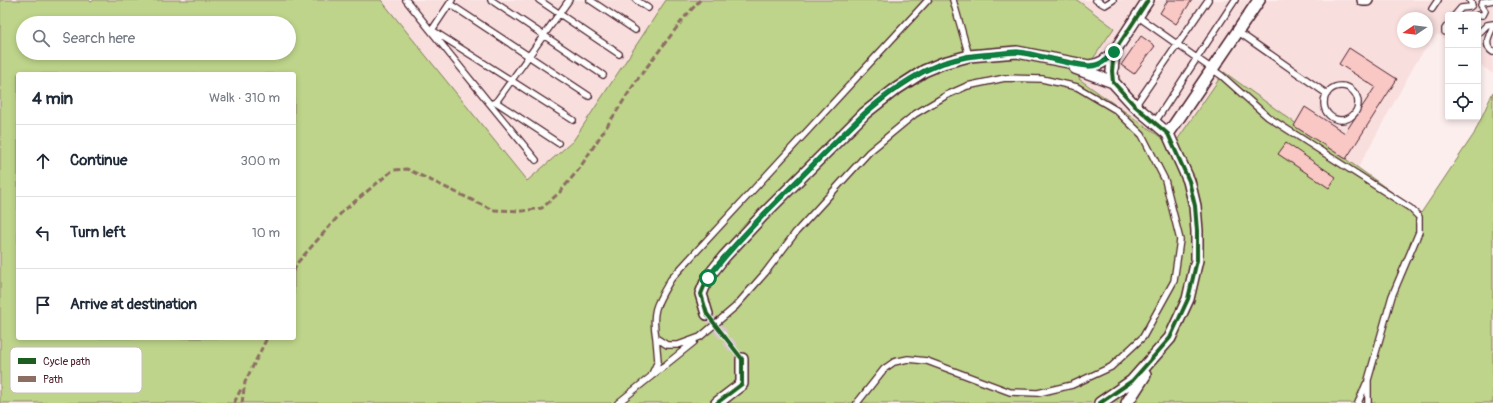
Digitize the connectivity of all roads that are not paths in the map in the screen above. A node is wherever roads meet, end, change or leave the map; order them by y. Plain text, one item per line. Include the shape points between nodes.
1 (406, 0) edge
2 (492, 0) edge
3 (539, 0) edge
4 (569, 0) edge
5 (590, 0) edge
6 (636, 0) edge
7 (928, 0) edge
8 (953, 0) edge
9 (1096, 0) edge
10 (1114, 0) edge
11 (1148, 0) edge
12 (1208, 0) edge
13 (1235, 0) edge
14 (1259, 0) edge
15 (1363, 0) edge
16 (1367, 0) edge
17 (1438, 0) edge
18 (1470, 0) edge
19 (1493, 0) edge
20 (451, 2) edge
21 (648, 8) dead end
22 (1432, 9) dead end
23 (1458, 12) edge
24 (559, 14) junction
25 (1481, 15) edge
26 (1138, 16) junction
27 (1493, 25) edge
28 (432, 30) junction
29 (635, 30) dead end
30 (1237, 31) junction
31 (1481, 31) edge
32 (544, 35) junction
33 (1178, 44) junction
34 (1487, 44) junction
35 (1493, 48) edge
36 (1114, 52) junction
37 (1493, 52) edge
38 (619, 54) dead end
39 (529, 56) junction
40 (969, 56) junction
41 (1197, 58) junction
42 (1063, 61) junction
43 (1211, 69) junction
44 (603, 74) dead end
45 (511, 81) junction
46 (1113, 82) junction
47 (1327, 94) junction
48 (589, 96) dead end
49 (493, 103) junction
50 (1136, 106) junction
51 (573, 120) dead end
52 (1155, 122) junction
53 (1168, 134) junction
54 (558, 143) dead end
55 (536, 160) dead end
56 (707, 314) tunnel mouth
57 (700, 337) junction
58 (656, 338) junction
59 (1170, 338) junction
60 (742, 359) tunnel mouth
61 (651, 376) junction
62 (1368, 380) junction
63 (618, 403) edge
64 (717, 403) edge
65 (857, 403) edge
66 (1100, 403) edge
67 (1127, 403) edge
68 (1358, 403) edge
69 (1368, 403) edge

1 - 28 lane
2 - 32 lane
3 - 24 lane
4 - 24 lane
5 - 29 lane
6 - 21 lane
7 - 58 lane via 671,279 657,302 653,322
8 - 40 lane
9 - 10 lane via 1105,5
11 - 26 street
12 - 33 lane
13 - 41 lane
14 - 30 street
15 - 16 street
17 - 22 lane
18 - 23 lane via 1470,7 1461,8
19 - 25 lane via 1482,2 1485,11
20 - 28 lane
20 - 39 lane
24 - 32 lane
24 - 38 lane
26 - 33 lane
26 - 36 street
27 - 31 lane via 1488,25
27 - 34 lane
28 - 45 lane
28 - 49 lane
30 - 43 street
30 - 47 lane
32 - 39 lane
32 - 44 lane
33 - 41 lane
33 - 50 lane
34 - 35 lane
34 - 37 lane
36 - 42 street via 1097,65
36 - 46 street
39 - 45 lane
39 - 48 lane
40 - 42 street via 1017,52
40 - 56 street via 924,71 865,113 763,215 712,272 701,294
41 - 43 lane
41 - 52 lane
42 - 46 street via 1073,68
43 - 53 street
43 - 62 lane via 1268,117 1410,208 1419,217 1419,232 1392,296
45 - 49 lane
45 - 51 lane
46 - 50 street
47 - 47 lane via 1324,106 1334,118 1345,119 1354,114 1358,103 1357,97 1350,89 1339,86
49 - 54 lane
49 - 55 lane
50 - 52 street
52 - 53 street
53 - 59 street via 1189,181 1198,231 1197,260 1188,299
57 - 58 lane via 673,345 667,345
57 - 61 lane
57 - 65 lane via 735,307 796,232 869,152 915,114 947,95 967,86 1005,78 1042,79 1078,86 1116,110 1142,135 1165,180 1180,240 1174,281 1138,342 1111,367 1072,385 1038,393 1010,392 927,360 908,359 894,362 884,370
58 - 61 lane via 658,361
59 - 66 street via 1132,381
59 - 67 street
60 - 64 street via 742,384
61 - 63 lane
62 - 68 lane
62 - 69 lane

